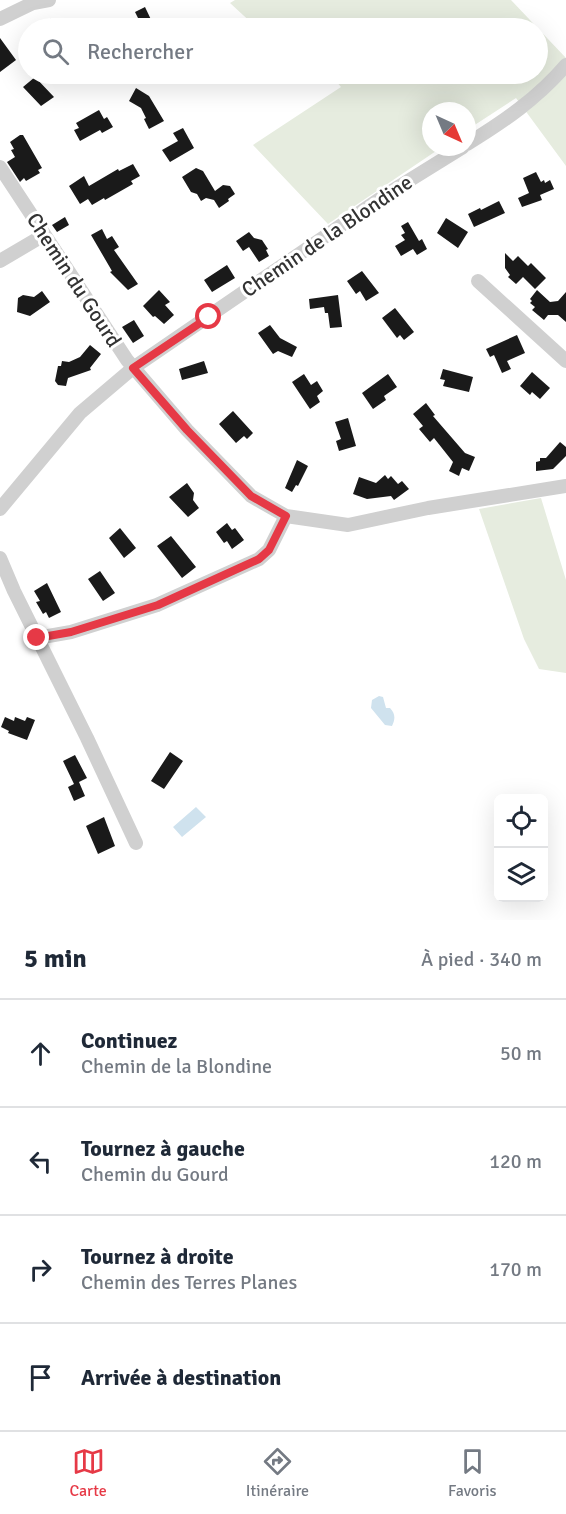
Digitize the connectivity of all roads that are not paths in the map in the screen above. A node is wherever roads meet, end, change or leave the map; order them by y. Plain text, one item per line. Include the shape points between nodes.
1 (49, 0) edge
2 (0, 19) edge
3 (566, 66) edge
4 (476, 138) edge
5 (448, 156) edge
6 (0, 167) edge
7 (44, 235) junction
8 (0, 261) edge
9 (478, 281) dead end
10 (566, 361) edge
11 (133, 368) junction
12 (566, 486) edge
13 (0, 509) edge
14 (286, 516) junction
15 (0, 558) edge
16 (37, 638) junction
17 (136, 843) dead end

1 - 2 street
3 - 4 street via 529,101
5 - 11 street, Chemin de la Blondine
6 - 7 street, Chemin du Gourd
7 - 8 street
7 - 11 street, Chemin du Gourd
9 - 10 street
11 - 13 street, Chemin de la Blondine via 80,413
11 - 14 street, Chemin du Gourd via 251,496
12 - 14 street, Chemin du Gourd via 348,525
14 - 16 street via 269,550 259,559 158,605 71,632
15 - 16 street
16 - 17 street

